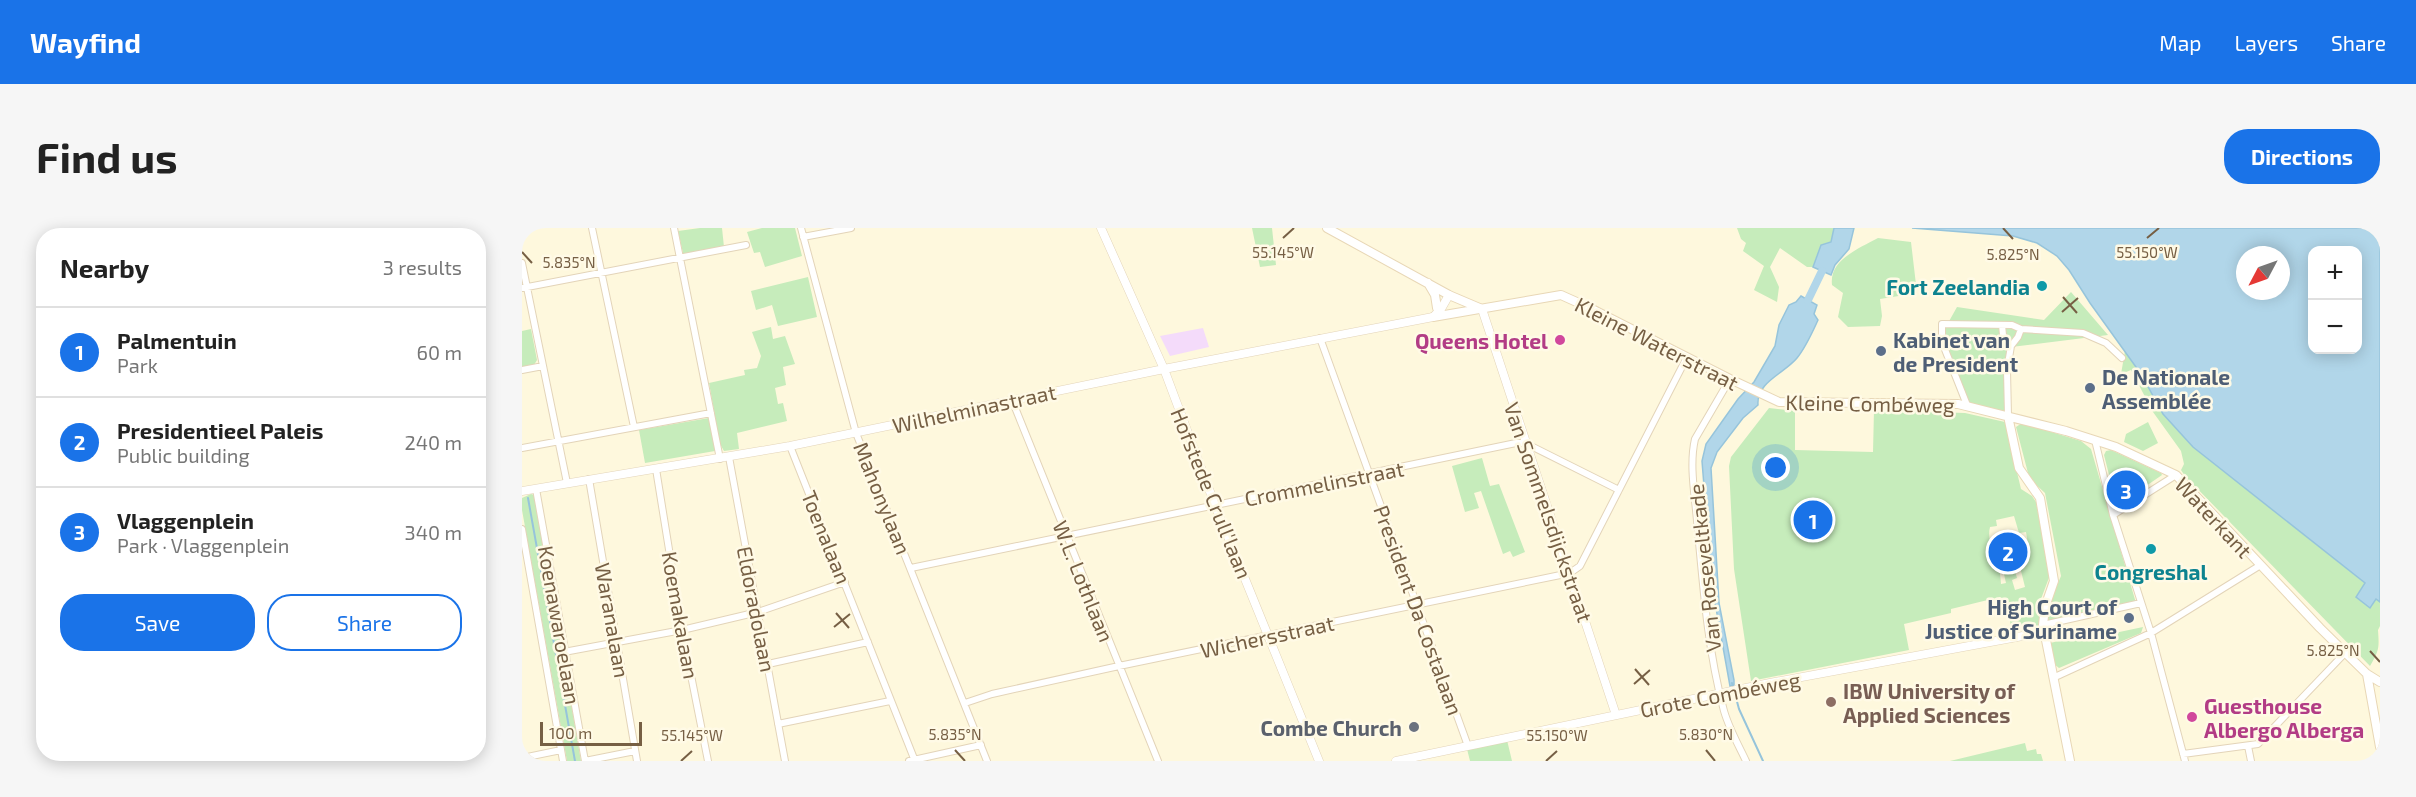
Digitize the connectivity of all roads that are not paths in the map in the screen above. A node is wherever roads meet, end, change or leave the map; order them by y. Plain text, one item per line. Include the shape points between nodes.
1 (592, 228) edge
2 (674, 228) edge
3 (801, 228) edge
4 (851, 228) edge
5 (1101, 228) edge
6 (1327, 228) edge
7 (803, 237) junction
8 (746, 245) dead end
9 (681, 259) junction
10 (522, 263) edge
11 (601, 274) junction
12 (1428, 283) junction
13 (525, 287) edge
14 (1446, 294) junction
15 (1437, 308) junction
16 (1482, 309) junction
17 (1429, 318) junction
18 (2001, 326) junction
19 (2021, 329) junction
20 (1320, 338) junction
21 (2011, 346) junction
22 (1687, 357) junction
23 (2122, 358) dead end
24 (543, 366) junction
25 (1164, 369) junction
26 (522, 370) edge
27 (1730, 379) junction
28 (1767, 397) joint
29 (1012, 400) junction
30 (1967, 405) junction
31 (711, 414) junction
32 (2008, 416) junction
33 (634, 427) junction
34 (856, 433) junction
35 (2095, 440) junction
36 (559, 441) junction
37 (1525, 443) junction
38 (790, 446) junction
39 (522, 448) edge
40 (729, 457) junction
41 (720, 459) junction
42 (656, 469) junction
43 (1369, 475) junction
44 (2176, 475) junction
45 (589, 479) junction
46 (567, 483) junction
47 (536, 489) junction
48 (1619, 490) junction
49 (522, 491) edge
50 (1215, 505) junction
51 (2113, 515) junction
52 (522, 529) edge
53 (1065, 535) junction
54 (2259, 566) junction
55 (526, 568) edge
56 (911, 568) junction
57 (1570, 573) junction
58 (845, 582) junction
59 (2141, 603) junction
60 (1417, 604) junction
61 (758, 612) junction
62 (2044, 628) junction
63 (682, 630) junction
64 (2151, 633) junction
65 (1270, 636) junction
66 (616, 642) junction
67 (868, 642) junction
68 (564, 652) junction
69 (2345, 653) junction
70 (768, 664) junction
71 (1119, 666) junction
72 (2367, 674) junction
73 (2055, 677) junction
74 (2380, 682) edge
75 (1723, 693) junction
76 (890, 701) junction
77 (965, 703) junction
78 (1616, 715) junction
79 (778, 724) junction
80 (981, 745) junction
81 (1468, 746) junction
82 (2248, 746) junction
83 (2380, 747) edge
84 (561, 750) junction
85 (635, 751) junction
86 (522, 758) edge
87 (2184, 758) edge
88 (563, 761) edge
89 (585, 761) edge
90 (637, 761) edge
91 (708, 761) edge
92 (785, 761) edge
93 (913, 761) edge
94 (987, 761) edge
95 (1158, 761) edge
96 (1319, 761) edge
97 (1396, 761) edge
98 (1746, 761) edge
99 (2070, 761) edge
100 (2251, 761) edge

1 - 11 street
2 - 9 street
3 - 7 street, Mahonylaan
4 - 7 street
5 - 25 street, Hofstede Crull'laan
6 - 12 main road
7 - 34 street, Mahonylaan
8 - 9 street
9 - 11 street
9 - 31 street
10 - 13 street
11 - 13 street
11 - 33 street
12 - 14 main road
12 - 15 main road
13 - 24 street
14 - 15 street
14 - 16 main road
14 - 17 street via 1444,306
15 - 17 street, Wilhelminastraat
16 - 17 main road, Kleine Waterstraat
16 - 22 main road, Kleine Waterstraat via 1560,295
16 - 37 street, Van Sommelsdijckstraat
17 - 20 street, Wilhelminastraat
18 - 19 street
18 - 21 street
18 - 30 street via 1942,324 1942,342
19 - 21 street
19 - 23 street via 2083,333 2106,343
20 - 25 street, Wilhelminastraat
20 - 43 street, President Da Costalaan
21 - 32 street
22 - 27 main road, Kleine Waterstraat
22 - 48 street
24 - 26 street
24 - 36 street
25 - 29 street, Wilhelminastraat
25 - 50 street, Hofstede Crull'laan
27 - 28 main road, Kleine Waterstraat
27 - 75 street, Van Roseveltkade via 1695,439 1693,450 1709,633
28 - 30 main road, Kleine Combéweg via 1788,403
29 - 34 street, Wilhelminastraat
29 - 53 street, W.L. Lothlaan
30 - 32 main road, Kleine Combéweg
31 - 33 street
31 - 41 street
32 - 35 main road, Waterkant
32 - 62 main road via 2019,468 2040,498 2055,581 2045,607
33 - 36 street
34 - 38 street, Wilhelminastraat
34 - 56 street, Mahonylaan
35 - 44 main road, Waterkant
35 - 51 street
36 - 39 street
36 - 46 street
37 - 43 street, Crommelinstraat
37 - 48 street
37 - 57 street, Van Sommelsdijckstraat
38 - 40 street, Wilhelminastraat
38 - 58 street, Toenalaan
40 - 41 street, Wilhelminastraat
40 - 61 street, Eldoradolaan
41 - 42 street, Wilhelminastraat
42 - 45 street, Wilhelminastraat
42 - 63 street, Koemakalaan
43 - 50 street, Crommelinstraat
43 - 60 street, President Da Costalaan
44 - 51 street
44 - 54 main road, Waterkant
45 - 46 street, Wilhelminastraat
45 - 66 street, Waranalaan
46 - 47 street, Wilhelminastraat
47 - 49 street, Wilhelminastraat
47 - 68 street, Koenawaroelaan
48 - 57 street via 1580,566
50 - 53 street, Crommelinstraat
50 - 65 street, Hofstede Crull'laan
51 - 59 street
52 - 55 street
53 - 56 street, Crommelinstraat
53 - 71 street, W.L. Lothlaan
54 - 64 street
54 - 69 main road, Waterkant
55 - 84 street
56 - 77 street, Mahonylaan
57 - 60 street, Wichersstraat
57 - 78 street, Van Sommelsdijckstraat
58 - 61 street
58 - 67 street, Toenalaan
59 - 62 street
59 - 64 street
60 - 65 street, Wichersstraat
60 - 81 street, President Da Costalaan
61 - 63 street
61 - 70 street, Eldoradolaan
62 - 73 main road
62 - 75 street, Grote Combéweg
63 - 66 street
63 - 91 street, Koemakalaan
64 - 73 street
64 - 87 street
65 - 71 street, Wichersstraat
65 - 96 street, Hofstede Crull'laan
66 - 68 street
66 - 85 street, Waranalaan
67 - 70 street
67 - 76 street, Toenalaan
68 - 89 street, Koenawaroelaan
69 - 72 main road, Waterkant
69 - 82 street via 2259,744
70 - 79 street, Eldoradolaan
71 - 77 street, Wichersstraat
71 - 95 street, W.L. Lothlaan
72 - 74 main road, Waterkant
72 - 83 main road
73 - 99 main road
75 - 78 street, Grote Combéweg
75 - 98 street, Van Roseveltkade via 1723,709
76 - 79 street
76 - 93 street, Toenalaan
77 - 80 street, Mahonylaan
78 - 81 street, Grote Combéweg
79 - 92 street, Eldoradolaan
80 - 93 street
80 - 94 street, Mahonylaan
81 - 97 street, Grote Combéweg
82 - 87 street
82 - 100 street
84 - 86 street
84 - 88 street
85 - 89 street
85 - 90 street, Waranalaan

